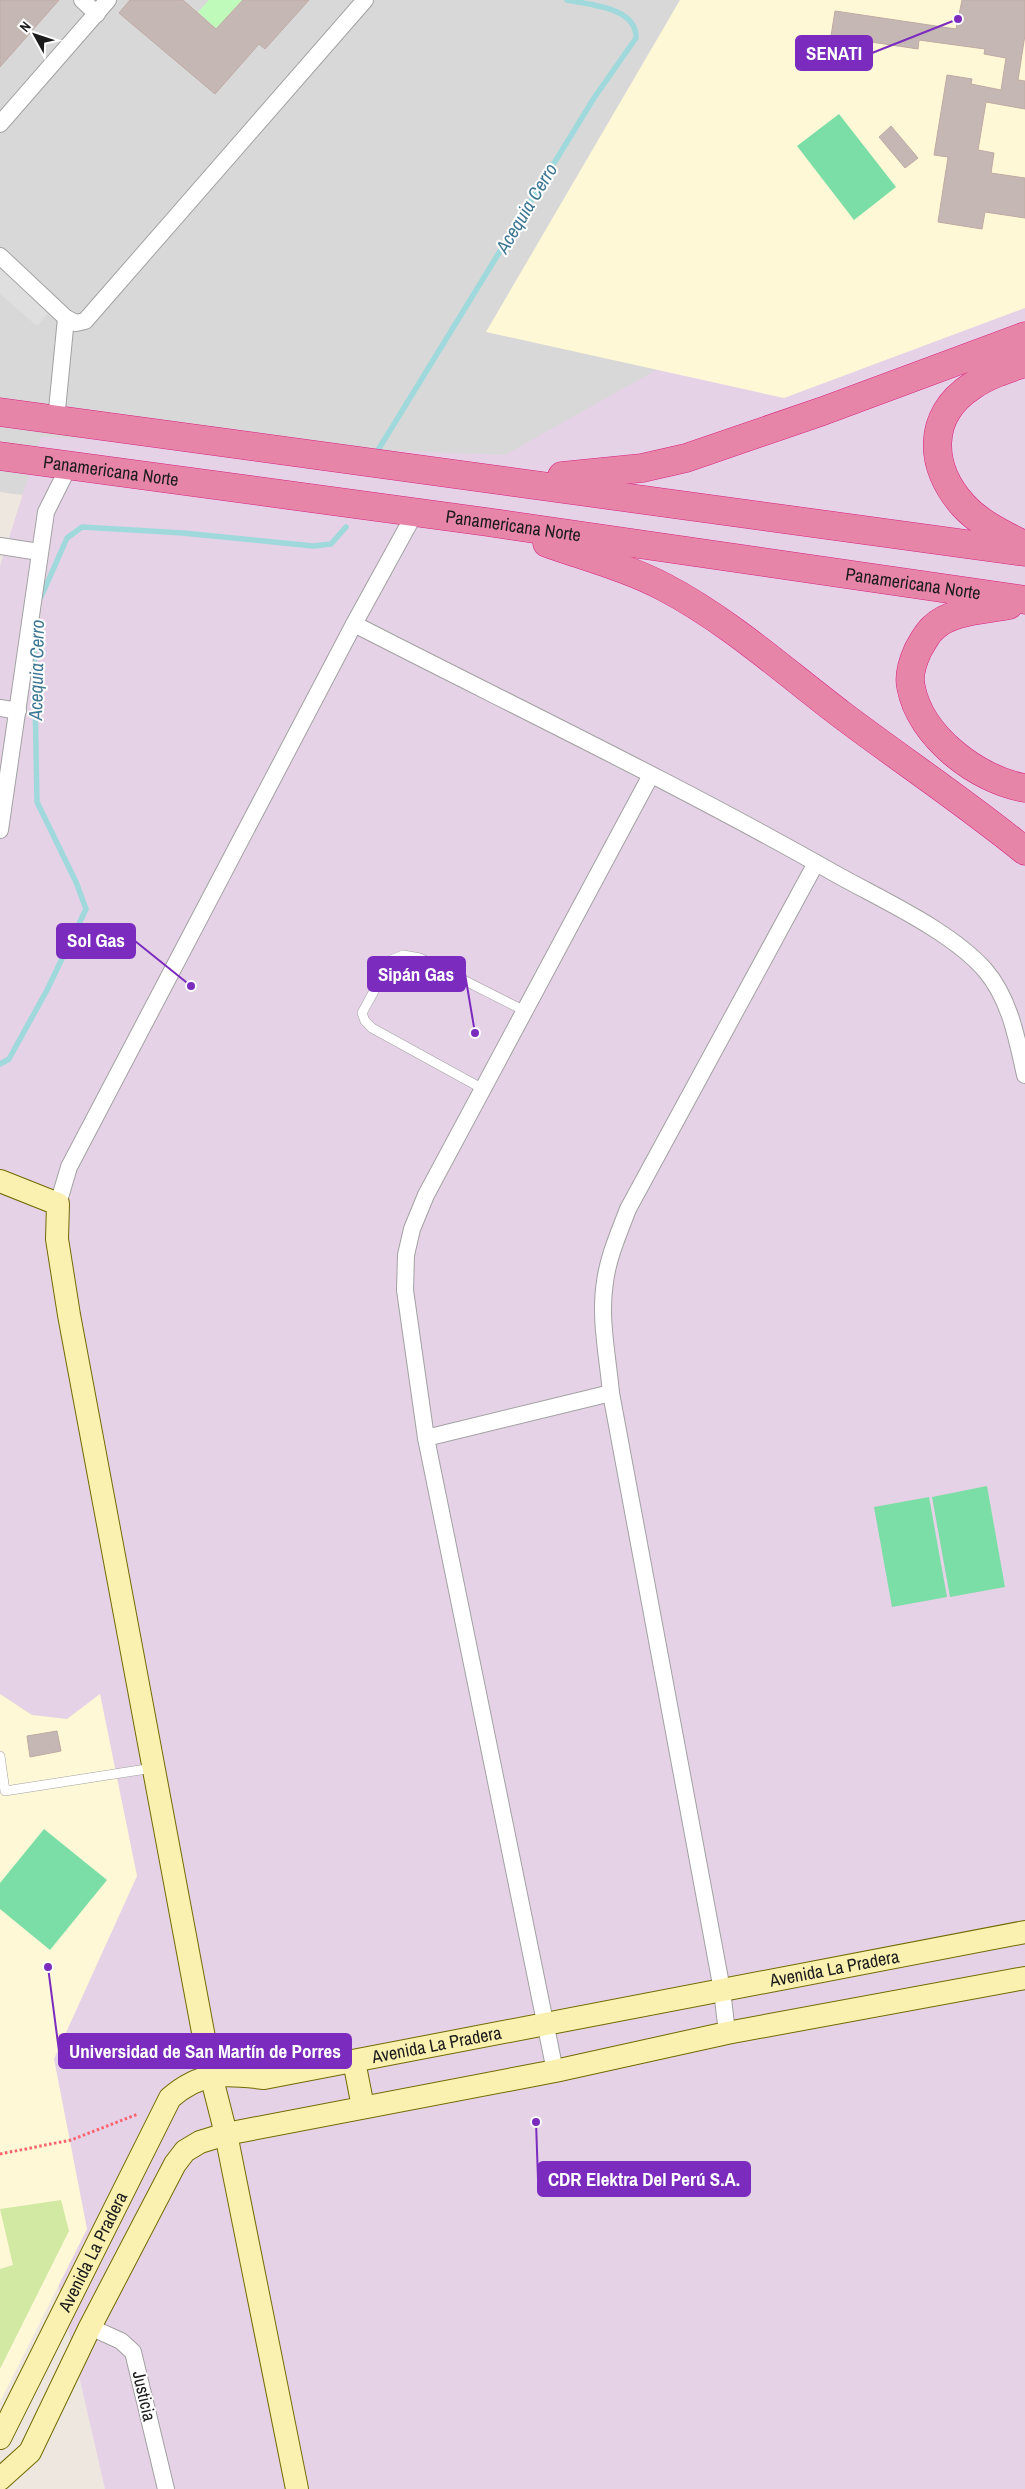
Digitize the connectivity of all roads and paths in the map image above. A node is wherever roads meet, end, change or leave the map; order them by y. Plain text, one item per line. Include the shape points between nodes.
1 (82, 0) edge
2 (108, 0) edge
3 (365, 0) edge
4 (97, 14) junction
5 (0, 124) edge
6 (0, 256) edge
7 (66, 318) junction
8 (1025, 336) edge
9 (1025, 363) edge
10 (0, 412) edge
11 (56, 420) junction
12 (0, 456) edge
13 (69, 466) junction
14 (508, 480) junction
15 (415, 513) junction
16 (487, 522) junction
17 (0, 546) edge
18 (1025, 546) edge
19 (39, 552) junction
20 (1025, 552) edge
21 (1025, 601) edge
22 (354, 624) junction
23 (0, 708) edge
24 (18, 711) junction
25 (651, 775) junction
26 (1025, 788) edge
27 (0, 830) edge
28 (1025, 851) edge
29 (816, 863) junction
30 (525, 1010) junction
31 (1025, 1074) edge
32 (483, 1089) junction
33 (0, 1181) edge
34 (58, 1204) junction
35 (611, 1394) junction
36 (426, 1438) junction
37 (0, 1756) edge
38 (154, 1768) junction
39 (1025, 1932) edge
40 (1025, 1978) edge
41 (722, 1990) junction
42 (546, 2023) junction
43 (727, 2034) junction
44 (354, 2061) junction
45 (555, 2071) junction
46 (211, 2075) junction
47 (363, 2106) junction
48 (132, 2118) dead end
49 (155, 2129) junction
50 (226, 2134) junction
51 (185, 2151) junction
52 (0, 2154) edge
53 (90, 2327) junction
54 (0, 2438) edge
55 (0, 2479) edge
56 (166, 2489) edge
57 (297, 2489) edge

1 - 4 street
2 - 4 street
3 - 7 street via 85,321 76,323
4 - 5 street
6 - 7 street
7 - 11 street
8 - 14 highway via 686,458 642,468
9 - 18 highway via 972,386 955,400 942,419 937,440 938,462 947,482 964,505 990,527
10 - 11 highway
11 - 14 highway
12 - 13 highway, Panamericana Norte
13 - 15 highway, Panamericana Norte
13 - 19 street via 46,512
14 - 20 highway
15 - 16 highway, Panamericana Norte
15 - 22 street
16 - 21 highway, Panamericana Norte
16 - 28 highway via 634,573 698,606
17 - 19 street
19 - 24 street
21 - 26 highway via 954,616 933,627 912,663 910,685 916,705 942,742 989,776
22 - 25 street
22 - 34 street via 69,1167
23 - 24 street
24 - 27 street
25 - 29 street
25 - 30 street
29 - 31 street via 925,924 985,970 1001,995 1016,1030
29 - 35 street via 625,1218 605,1283 604,1314
30 - 32 street
30 - 32 lane via 420,958 403,955 391,960 362,1013 372,1028
32 - 36 street via 426,1196 412,1229 406,1255 405,1290
33 - 34 street
34 - 38 street via 57,1239 69,1315
35 - 36 street
35 - 41 street
36 - 42 street
37 - 38 lane via 5,1791
38 - 46 street
39 - 41 street, Avenida La Pradera
40 - 43 street, Avenida La Pradera
41 - 42 street, Avenida La Pradera
41 - 43 street
42 - 44 street, Avenida La Pradera
42 - 45 street
43 - 45 street, Avenida La Pradera
44 - 46 street, Avenida La Pradera via 264,2078
44 - 47 street
45 - 47 street, Avenida La Pradera
46 - 49 street, Avenida La Pradera via 186,2084 170,2098
46 - 50 street
47 - 50 street, Avenida La Pradera
48 - 52 path via 71,2140
49 - 51 street
49 - 54 street, Avenida La Pradera
50 - 51 street, Avenida La Pradera via 200,2142
50 - 57 street
51 - 53 street, Avenida La Pradera via 175,2164
53 - 55 street, Avenida La Pradera via 30,2452
53 - 56 street, Justicia via 121,2341 133,2352

